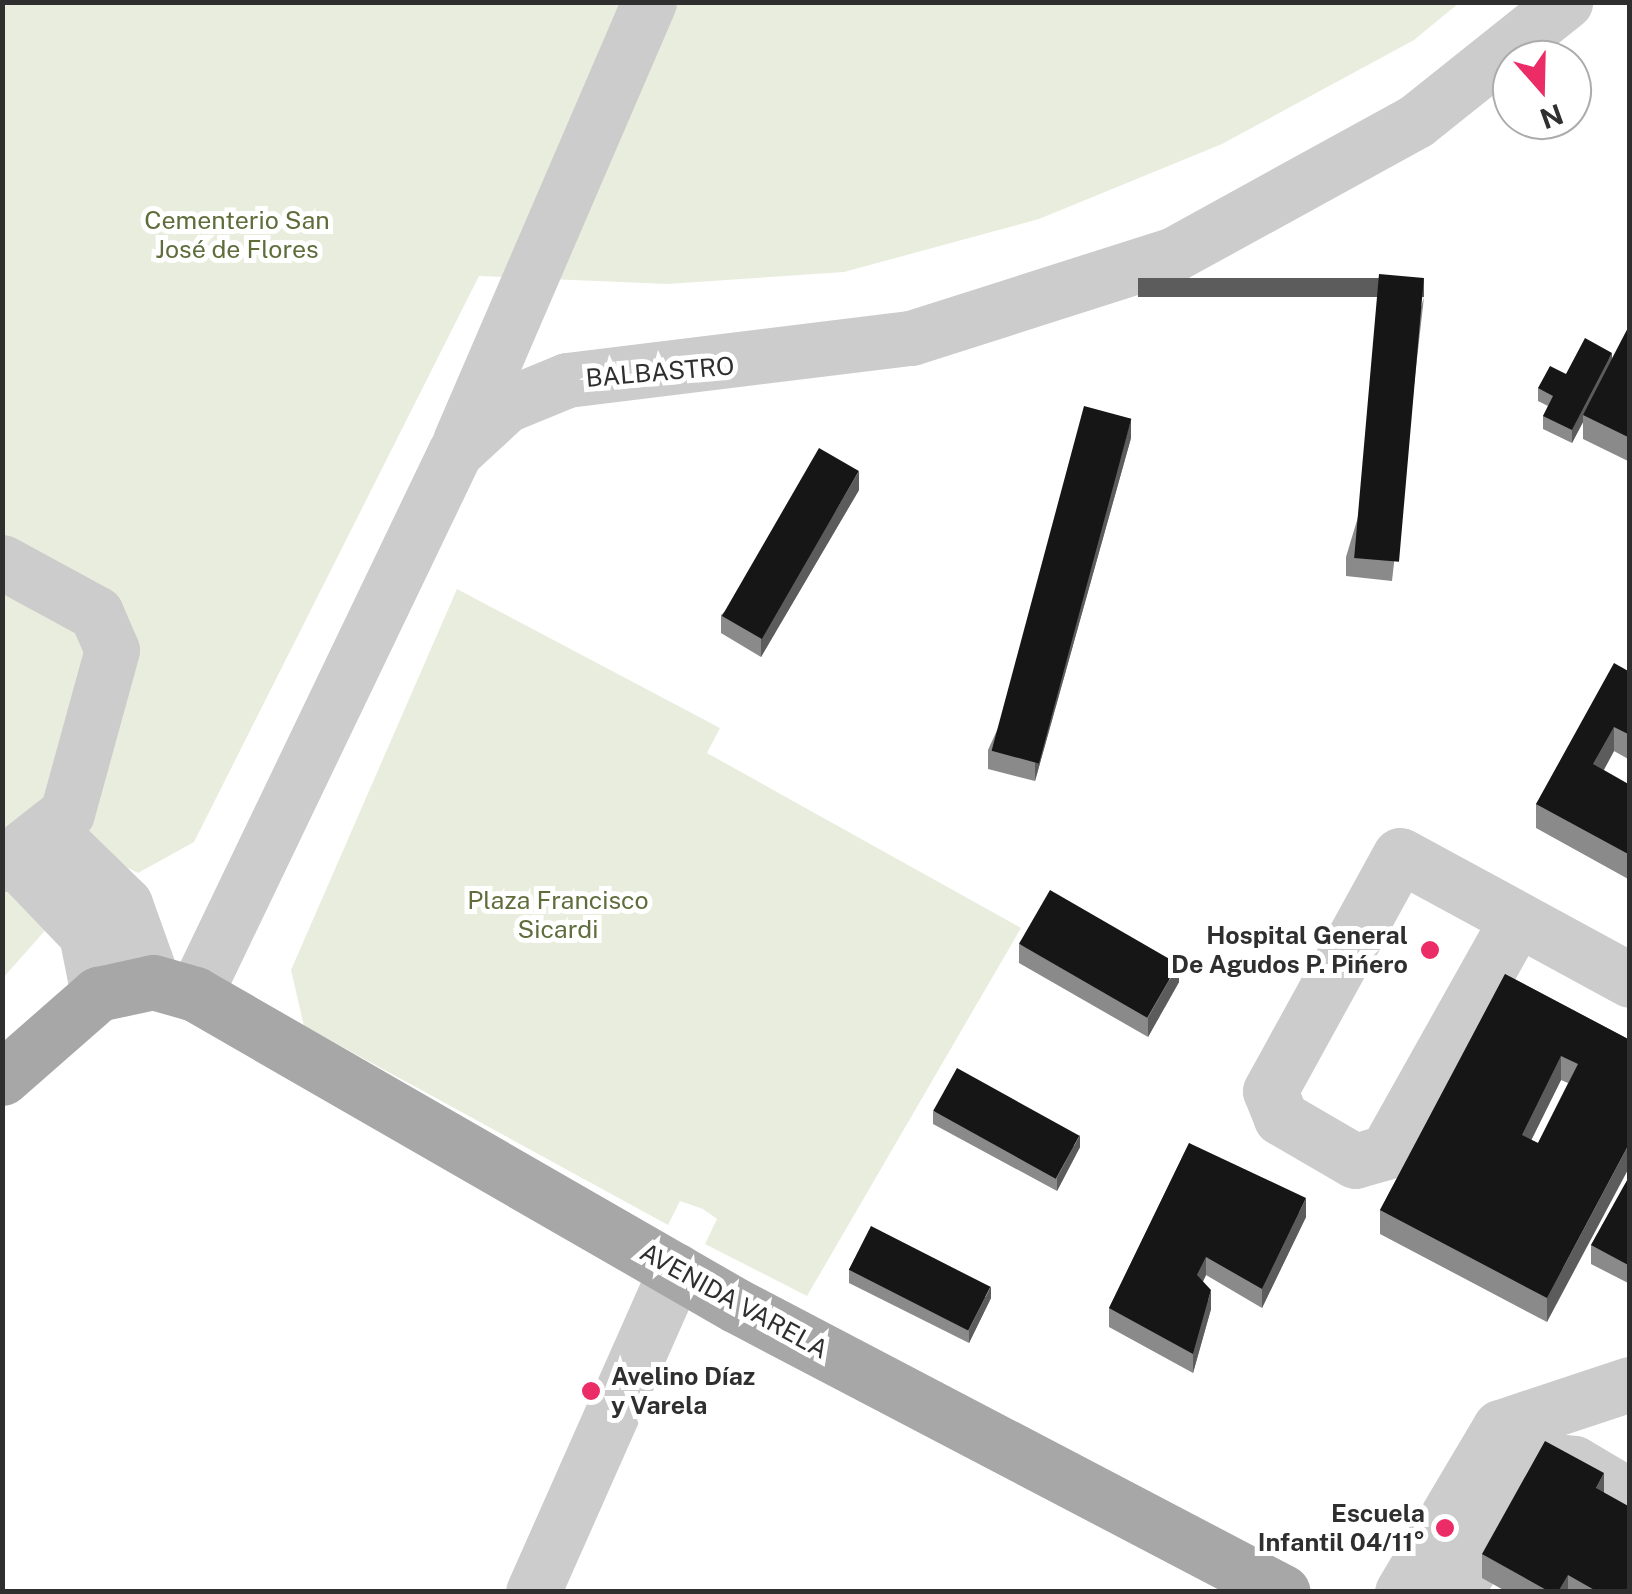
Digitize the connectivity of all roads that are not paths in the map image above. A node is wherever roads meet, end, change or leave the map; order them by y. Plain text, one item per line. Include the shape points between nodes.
1 (649, 2) edge
2 (1565, 2) edge
3 (455, 452) junction
4 (2, 562) edge
5 (22, 851) edge
6 (1517, 919) junction
7 (1630, 980) edge
8 (174, 988) junction
9 (98, 994) junction
10 (2, 1078) edge
11 (676, 1270) junction
12 (1627, 1392) edge
13 (1630, 1496) edge
14 (1444, 1583) edge
15 (533, 1592) edge
16 (1283, 1592) edge

1 - 3 street
2 - 3 street, BALBASTRO via 1416,121 1298,194 1174,254 912,338 567,380 506,405
3 - 8 street, BALBASTRO
4 - 5 street via 109,627 112,650 67,814
5 - 8 street via 125,904
5 - 9 street via 86,934
6 - 6 street via 1386,1152 1355,1161 1281,1118 1270,1091 1400,855
6 - 7 street
8 - 9 main road
8 - 11 main road, AVENIDA VARELA
9 - 10 main road
11 - 15 street
11 - 16 main road, AVENIDA VARELA
12 - 14 street via 1551,1405 1500,1428
13 - 14 street via 1574,1463 1546,1460 1527,1475

